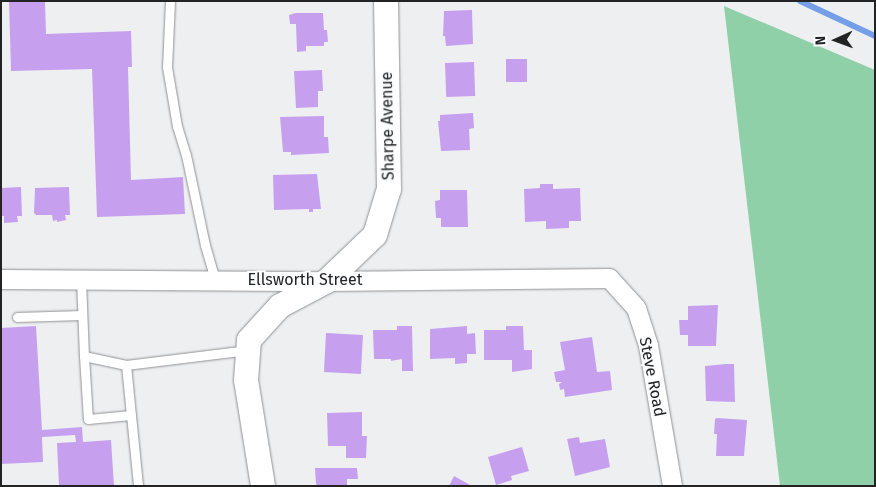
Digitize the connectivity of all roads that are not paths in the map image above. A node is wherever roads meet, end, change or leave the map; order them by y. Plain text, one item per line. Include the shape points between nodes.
1 (170, 1) edge
2 (386, 1) edge
3 (609, 278) joint
4 (1, 279) edge
5 (81, 279) junction
6 (215, 280) junction
7 (327, 281) junction
8 (82, 315) junction
9 (18, 317) dead end
10 (248, 350) junction
11 (84, 356) junction
12 (126, 365) junction
13 (131, 415) junction
14 (138, 486) edge
15 (264, 486) edge
16 (672, 486) edge

1 - 6 lane via 169,76 177,126
2 - 7 street, Sharpe Avenue via 389,189 375,236
3 - 7 street, Ellsworth Street
3 - 16 street, Steve Road via 636,308 648,345
4 - 5 street, Ellsworth Street
5 - 6 street, Ellsworth Street
5 - 8 lane
6 - 7 street, Ellsworth Street
7 - 10 street, Sharpe Avenue via 280,306 248,340
8 - 9 lane
8 - 11 lane
10 - 12 lane
10 - 15 street, Sharpe Avenue via 246,380
11 - 12 lane
11 - 13 lane via 88,419
12 - 13 lane
13 - 14 lane

